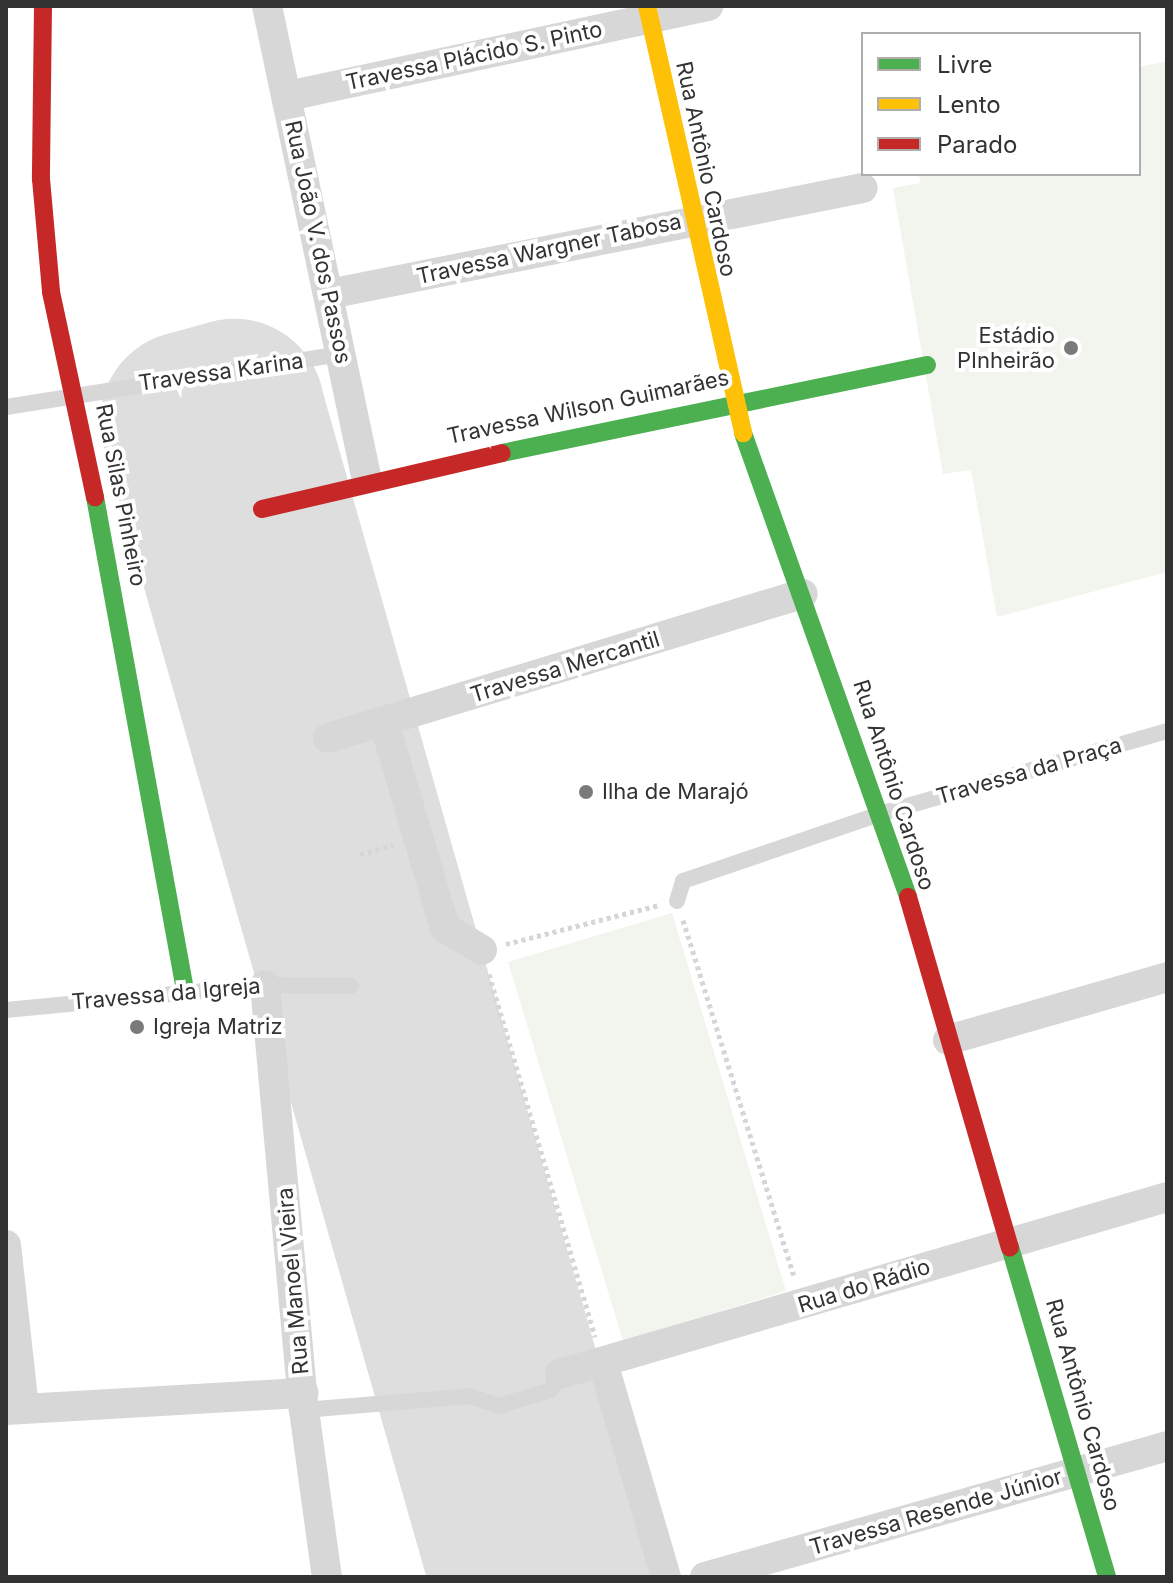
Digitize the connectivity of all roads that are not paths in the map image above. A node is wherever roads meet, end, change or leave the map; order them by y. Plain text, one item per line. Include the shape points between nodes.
1 (43, 6) edge
2 (267, 6) edge
3 (708, 6) edge
4 (649, 12) edge
5 (288, 96) junction
6 (863, 188) dead end
7 (692, 219) junction
8 (329, 294) junction
9 (342, 354) junction
10 (927, 365) dead end
11 (76, 392) junction
12 (731, 400) junction
13 (6, 407) edge
14 (367, 479) junction
15 (262, 509) dead end
16 (803, 594) junction
17 (384, 722) junction
18 (1167, 731) edge
19 (328, 738) dead end
20 (883, 813) junction
21 (677, 901) road end
22 (482, 950) road end
23 (1167, 977) edge
24 (265, 985) junction
25 (351, 986) dead end
26 (185, 990) junction
27 (6, 1010) edge
28 (948, 1040) junction
29 (1167, 1197) edge
30 (1011, 1241) junction
31 (6, 1245) edge
32 (603, 1363) junction
33 (560, 1374) joint
34 (304, 1401) junction
35 (15, 1409) edge
36 (1167, 1446) edge
37 (1076, 1472) junction
38 (327, 1577) edge
39 (666, 1577) edge
40 (705, 1577) edge
41 (1107, 1577) edge

1 - 11 street, Rua Silas Pinheiro via 41,179 51,292
2 - 5 street, Rua João V. dos Passos
3 - 4 street, Travessa Plácido S. Pinto
4 - 5 street, Travessa Plácido S. Pinto
4 - 7 street, Rua Antônio Cardoso
5 - 8 street, Rua João V. dos Passos
6 - 7 street, Travessa Wargner Tabosa
7 - 8 street, Travessa Wargner Tabosa
7 - 12 street, Rua Antônio Cardoso
8 - 9 street, Rua João V. dos Passos
9 - 11 lane, Travessa Karina
9 - 14 street, Rua João V. dos Passos
10 - 12 street, Travessa Wilson Guimarães
11 - 13 lane, Travessa Karina
11 - 26 street, Rua Silas Pinheiro via 166,852
12 - 14 street, Travessa Wilson Guimarães
12 - 16 street, Rua Antônio Cardoso
14 - 15 street, Travessa Wilson Guimarães
16 - 17 street, Travessa Mercantil
16 - 20 street, Rua Antônio Cardoso
17 - 19 street, Travessa Mercantil
17 - 22 street via 445,928
18 - 20 lane, Travessa da Praça
20 - 21 lane, Travessa da Praça via 683,881
20 - 28 street, Rua Antônio Cardoso
23 - 28 street
24 - 25 lane, Travessa da Igreja
24 - 26 lane, Travessa da Igreja
24 - 34 street, Rua Manoel Vieira
26 - 27 lane, Travessa da Igreja
28 - 30 street, Rua Antônio Cardoso
29 - 30 street, Rua do Rádio
30 - 32 street, Rua do Rádio
30 - 37 street, Rua Antônio Cardoso
31 - 35 street
32 - 33 street, Rua do Rádio
32 - 39 street
33 - 34 lane via 551,1390 499,1406 469,1396
34 - 35 street
34 - 38 street, Rua Manoel Vieira
36 - 37 street, Travessa Resende Júnior
37 - 40 street, Travessa Resende Júnior
37 - 41 street, Rua Antônio Cardoso

